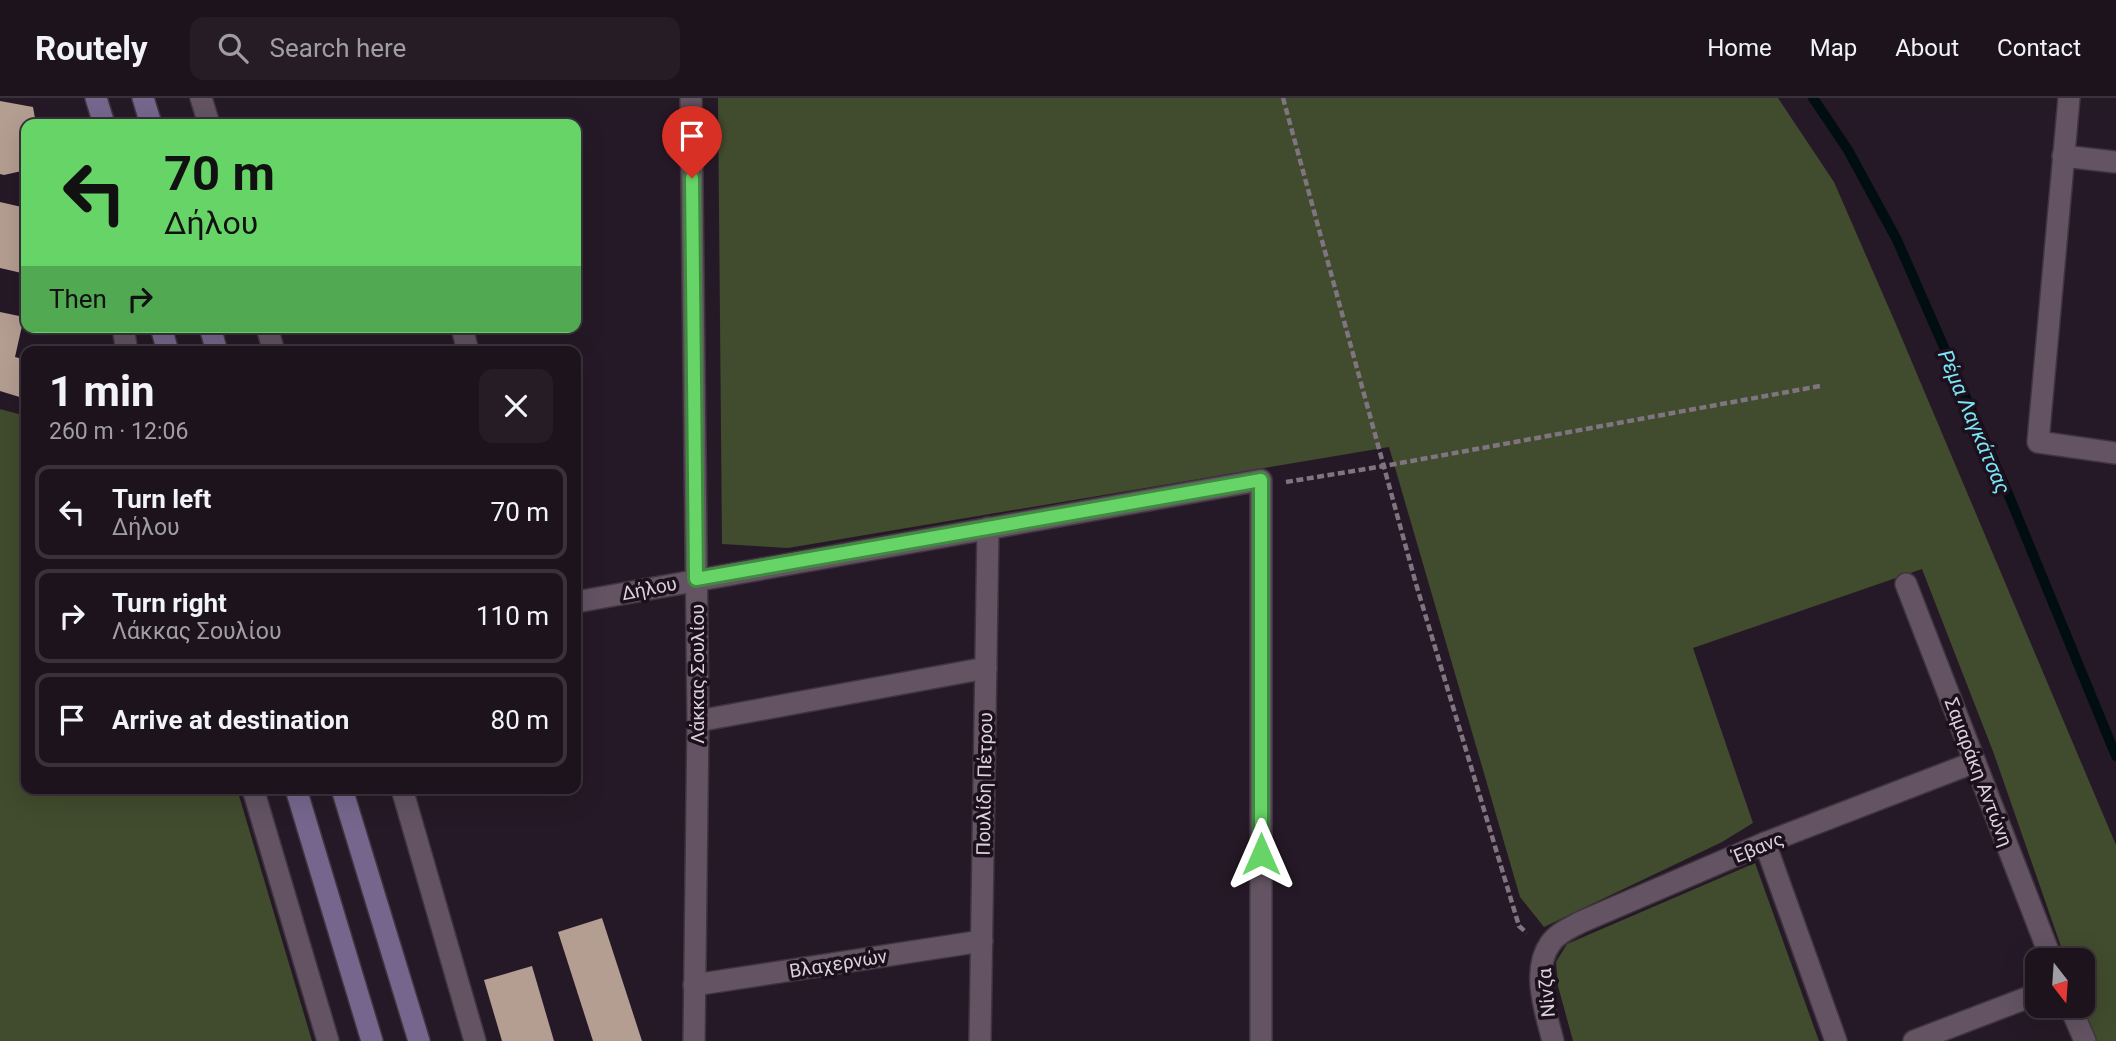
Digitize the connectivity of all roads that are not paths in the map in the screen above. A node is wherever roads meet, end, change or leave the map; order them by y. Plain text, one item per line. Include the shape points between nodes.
1 (143, 98) edge
2 (201, 98) edge
3 (691, 98) edge
4 (2069, 98) edge
5 (96, 99) edge
6 (102, 119) edge
7 (149, 119) edge
8 (207, 119) edge
9 (2063, 156) junction
10 (2116, 162) edge
11 (2116, 453) edge
12 (988, 528) junction
13 (696, 579) junction
14 (1906, 584) dead end
15 (581, 601) edge
16 (986, 668) junction
17 (698, 721) junction
18 (1975, 762) junction
19 (254, 794) edge
20 (298, 794) edge
21 (344, 794) edge
22 (403, 794) edge
23 (1765, 843) junction
24 (982, 941) junction
25 (1549, 945) joint
26 (2047, 948) edge
27 (694, 985) junction
28 (2025, 999) edge
29 (2075, 1018) edge
30 (328, 1041) edge
31 (372, 1041) edge
32 (419, 1041) edge
33 (475, 1041) edge
34 (694, 1041) edge
35 (981, 1041) edge
36 (1261, 1041) edge
37 (1553, 1041) edge
38 (1836, 1041) edge
39 (1914, 1041) edge
40 (2085, 1041) edge

1 - 7 main road
2 - 8 street
3 - 13 street, Λάκκας Σουλίου
4 - 9 street
5 - 6 main road
9 - 10 street
9 - 11 street via 2038,442
12 - 13 street, Δήλου
12 - 16 street, Πουλίδη Πέτρου
12 - 36 street, Δήλου via 1261,480
13 - 15 street, Δήλου
13 - 17 street, Λάκκας Σουλίου
14 - 18 street, Σαμαράκη Αντώνη
16 - 17 street
16 - 24 street, Πουλίδη Πέτρου
17 - 27 street, Λάκκας Σουλίου
18 - 23 street, Έβανς
18 - 26 street, Σαμαράκη Αντώνη
19 - 30 street
20 - 31 main road
21 - 32 main road
22 - 33 street
23 - 25 street, Έβανς via 1581,922
23 - 38 street
24 - 27 street, Βλαχερνών
24 - 35 street, Πουλίδη Πέτρου
25 - 37 street, Νίνζα via 1541,972
27 - 34 street, Λάκκας Σουλίου
28 - 39 street
29 - 40 street

